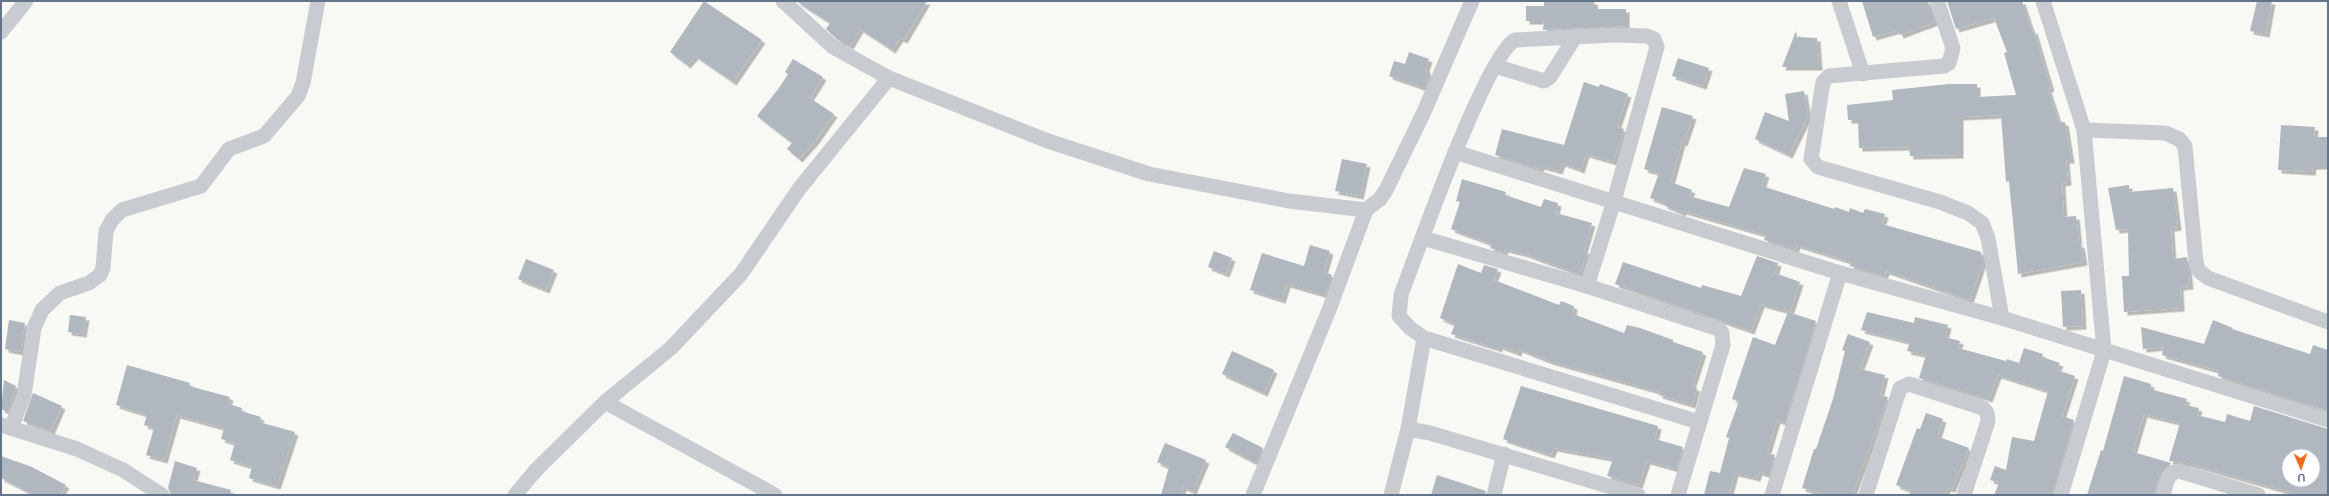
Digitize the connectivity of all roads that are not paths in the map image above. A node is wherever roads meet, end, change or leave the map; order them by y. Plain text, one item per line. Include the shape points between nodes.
1 (26, 1) edge
2 (318, 1) edge
3 (783, 1) edge
4 (1472, 1) edge
5 (1839, 1) edge
6 (1937, 1) edge
7 (2042, 1) edge
8 (1, 32) edge
9 (1575, 37) junction
10 (1495, 66) junction
11 (1863, 74) junction
12 (889, 78) junction
13 (2084, 130) junction
14 (1455, 152) junction
15 (1614, 201) junction
16 (1366, 210) junction
17 (1423, 238) junction
18 (1840, 273) junction
19 (1586, 286) junction
20 (2002, 318) junction
21 (2328, 322) edge
22 (1424, 338) junction
23 (2104, 351) junction
24 (605, 402) junction
25 (2328, 420) edge
26 (1699, 422) junction
27 (6, 426) edge
28 (1408, 429) junction
29 (1504, 454) junction
30 (1254, 494) edge
31 (162, 495) edge
32 (515, 495) edge
33 (776, 495) edge
34 (1391, 495) edge
35 (1494, 495) edge
36 (1638, 495) edge
37 (1678, 495) edge
38 (1772, 495) edge
39 (1866, 495) edge
40 (1964, 495) edge
41 (2060, 495) edge
42 (2163, 495) edge
43 (2258, 495) edge

1 - 8 street
2 - 27 street via 303,83 298,96 264,136 229,149 201,186 122,210 112,220 106,231 103,268 100,275 89,283 60,293 42,310 34,328 24,395
3 - 12 street via 833,47
4 - 16 street via 1423,114 1386,190 1380,199
5 - 11 street
6 - 11 street via 1954,48 1949,63 1944,66
7 - 13 street
9 - 10 street via 1515,40 1505,49
9 - 10 street via 1550,76 1544,80 1540,81
9 - 15 street via 1647,36 1657,43 1658,47
10 - 14 street
11 - 20 street via 1829,76 1823,82 1811,155 1812,163 1882,187 1940,202 1968,213 1982,223 1988,238
12 - 16 street via 1048,141 1149,174 1290,201
12 - 24 street via 799,189 741,274 671,348
13 - 21 street via 2165,133 2179,140 2185,146 2199,271 2208,278
13 - 23 street
14 - 15 street
14 - 17 street
15 - 18 street
15 - 19 street
16 - 30 street via 1329,310
17 - 19 street
17 - 22 street via 1401,296 1399,316
18 - 20 street
18 - 38 street
19 - 26 street via 1719,329 1723,345
20 - 23 street
22 - 26 street
22 - 28 street
23 - 25 street
23 - 41 street
24 - 32 street via 536,470
24 - 33 street
26 - 37 street
27 - 31 street via 77,449 123,470
28 - 29 street
28 - 34 street
29 - 35 street
29 - 36 street
39 - 40 street via 1898,393 1900,388 1909,384 1983,408 1987,413 1988,420
42 - 43 street via 2169,475 2179,471

